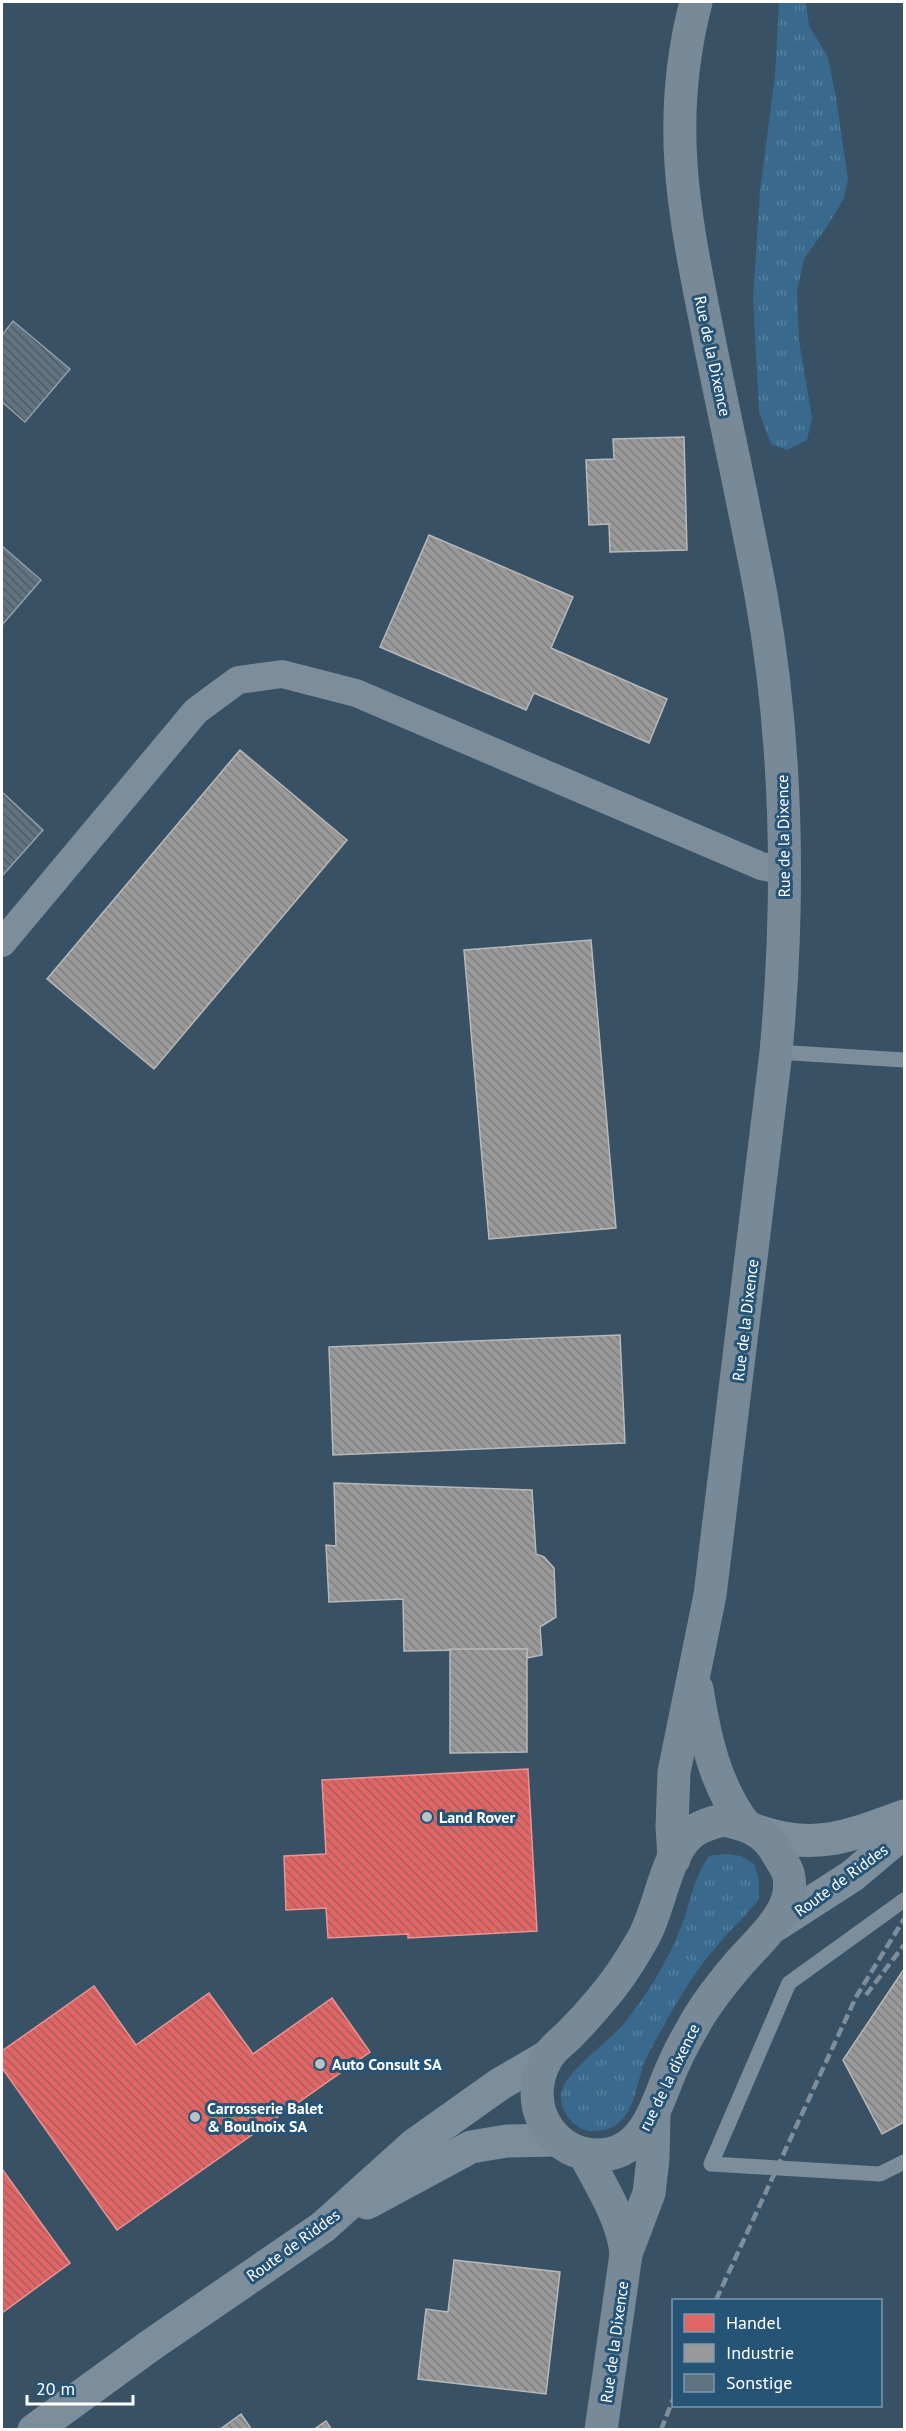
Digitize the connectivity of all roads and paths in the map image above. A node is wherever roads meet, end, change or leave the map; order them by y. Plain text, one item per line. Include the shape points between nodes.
1 (696, 2) edge
2 (786, 871) junction
3 (2, 943) edge
4 (776, 1052) junction
5 (904, 1060) edge
6 (695, 1676) junction
7 (904, 1816) edge
8 (752, 1828) junction
9 (904, 1832) edge
10 (674, 1859) junction
11 (904, 1900) edge
12 (776, 1924) junction
13 (548, 2056) junction
14 (654, 2116) junction
15 (556, 2140) junction
16 (585, 2155) junction
17 (904, 2162) edge
18 (323, 2227) junction
19 (626, 2254) junction
20 (34, 2430) edge
21 (601, 2430) edge

1 - 2 main road, Rue de la Dixence via 680,82 680,174 699,292 767,636 781,768
2 - 3 street via 761,866 356,693 282,674 238,680 196,711
2 - 4 main road, Rue de la Dixence
4 - 5 lane
4 - 6 main road, Rue de la Dixence via 713,1571
6 - 8 main road, Rue de la Dixence via 703,1724 721,1786 730,1804
6 - 10 main road, Rue de la Dixence via 674,1772
7 - 8 street, Route de Riddes via 835,1840 795,1840
8 - 10 main road via 722,1820 706,1824 689,1835
8 - 12 main road, rue de la dixence via 775,1850 788,1874 789,1890
9 - 12 street, Route de Riddes via 852,1876
10 - 13 main road via 644,1938 622,1974
11 - 17 lane via 789,1983 711,2164 880,2174
12 - 14 main road, rue de la dixence via 735,1967 693,2026
13 - 15 main road via 537,2083 537,2101 544,2123
13 - 18 street, Route de Riddes via 500,2084 414,2145
14 - 16 main road, rue de la dixence via 639,2138 621,2151
14 - 19 main road, Rue de la Dixence via 649,2193
15 - 16 main road
15 - 18 street via 507,2140 471,2147
16 - 19 main road, Rue de la Dixence via 615,2214
18 - 20 street, Route de Riddes via 151,2344
19 - 21 main road, Rue de la Dixence

